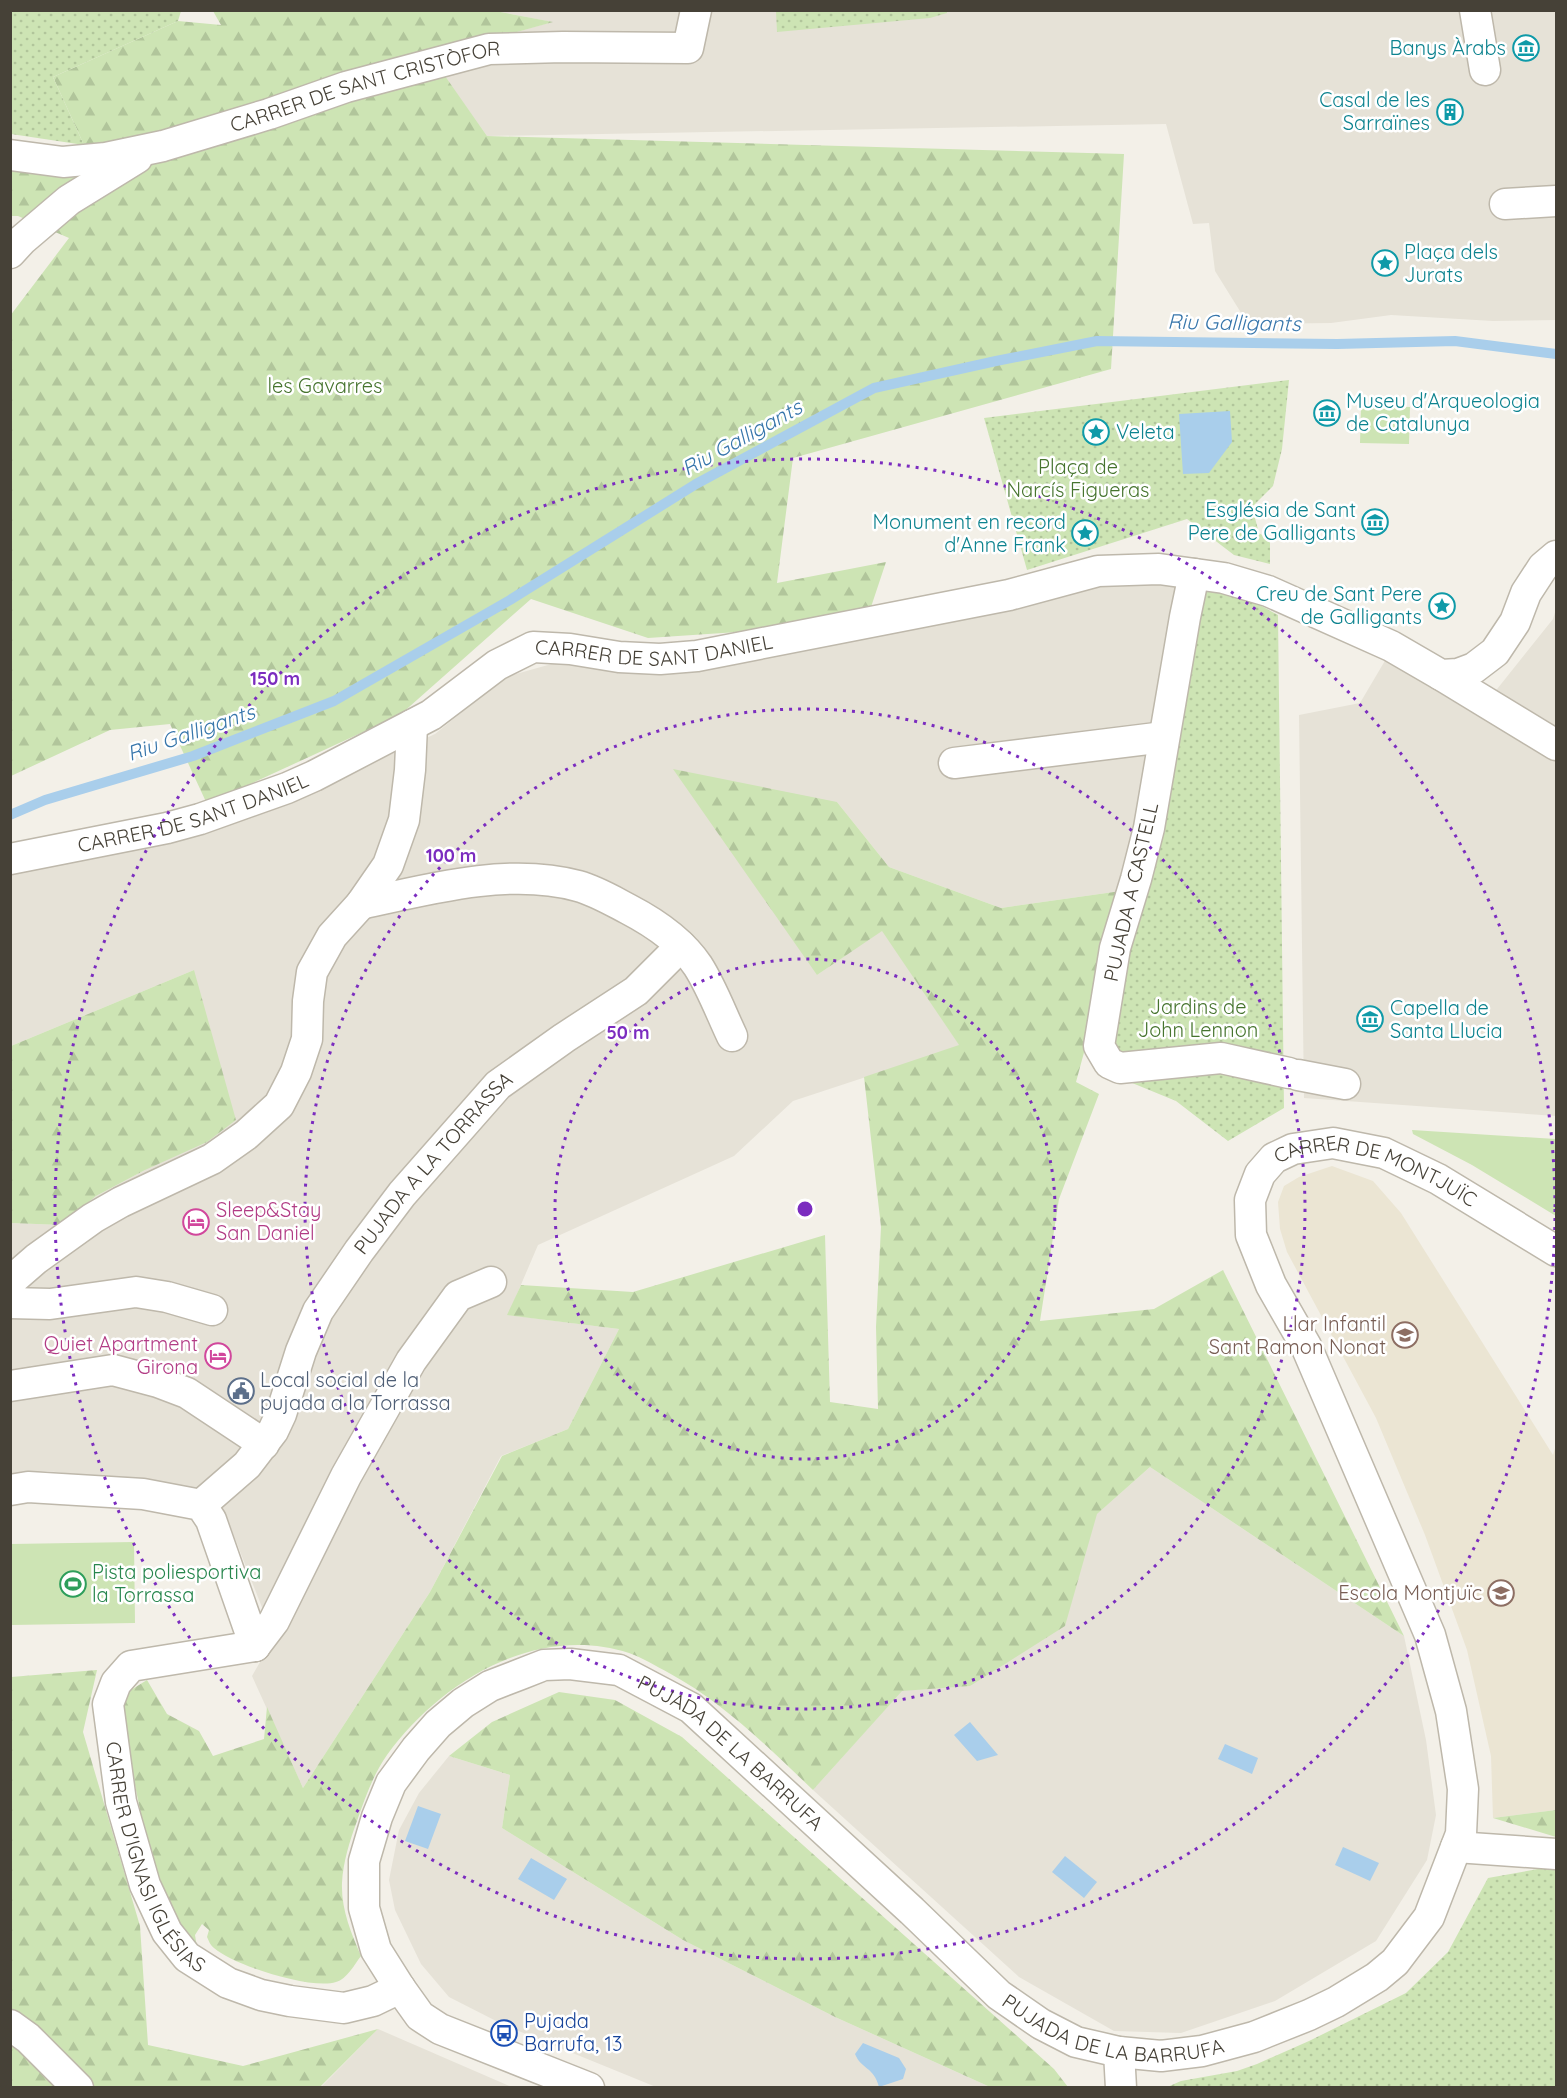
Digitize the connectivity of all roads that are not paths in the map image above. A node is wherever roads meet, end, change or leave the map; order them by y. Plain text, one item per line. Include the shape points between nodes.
1 (696, 10) edge
2 (1475, 10) edge
3 (1485, 70) dead end
4 (149, 149) junction
5 (10, 155) edge
6 (1557, 201) edge
7 (1505, 204) dead end
8 (10, 254) edge
9 (1557, 556) edge
10 (1194, 574) junction
11 (1441, 675) junction
12 (412, 725) junction
13 (1164, 737) junction
14 (1557, 745) edge
15 (954, 763) dead end
16 (10, 859) edge
17 (361, 903) junction
18 (681, 946) junction
19 (732, 1036) dead end
20 (1345, 1084) dead end
21 (1557, 1251) edge
22 (491, 1282) dead end
23 (10, 1286) edge
24 (10, 1303) edge
25 (213, 1310) dead end
26 (10, 1386) edge
27 (264, 1444) junction
28 (10, 1490) edge
29 (201, 1505) junction
30 (255, 1646) junction
31 (1456, 1847) junction
32 (1557, 1854) edge
33 (1429, 1917) joint
34 (400, 1988) junction
35 (10, 2025) edge
36 (1119, 2052) junction
37 (78, 2088) edge
38 (589, 2088) edge
39 (1121, 2088) edge

1 - 4 street, CARRER DE SANT CRISTÒFOR via 688,48 498,49 346,87
2 - 3 street
4 - 5 street, CARRER DE SANT CRISTÒFOR via 63,162
4 - 8 street via 69,200
6 - 7 street
9 - 11 street via 1543,567 1526,593 1515,622 1495,652 1474,668
10 - 11 street, CARRER DE SANT DANIEL via 1268,591 1391,646
10 - 12 street, CARRER DE SANT DANIEL via 1159,569 1098,571 1009,595 697,656 619,657 533,646 497,665 443,707
10 - 13 street, PUJADA A CASTELL
11 - 14 street, CARRER DE SANT DANIEL
12 - 16 street, CARRER DE SANT DANIEL via 287,788 200,819
12 - 17 street via 404,820 388,865
13 - 15 street
13 - 20 street, PUJADA A CASTELL via 1149,828 1115,948 1099,1046 1109,1063 1120,1068 1221,1058
17 - 18 street via 442,885 519,878 558,881 599,893 646,918
17 - 23 street via 332,936 312,972 308,1039 279,1105 212,1159 93,1218 36,1260
18 - 19 street via 698,966
18 - 27 street, PUJADA A LA TORRASSA via 636,991 498,1085 402,1194 318,1311 281,1414
21 - 31 street, CARRER DE MONTJUÏC via 1438,1179 1384,1153 1333,1143 1293,1149 1274,1158 1260,1174 1250,1200 1251,1235 1271,1285 1306,1346 1430,1635 1451,1711 1463,1789 1461,1834
22 - 30 street via 458,1296 411,1361 346,1476 274,1620
24 - 25 street via 50,1304 136,1292
26 - 27 street via 113,1370 187,1393
27 - 29 street, PUJADA A LA TORRASSA via 247,1466
28 - 29 street via 28,1487 143,1494
29 - 30 street via 211,1520
30 - 34 street, CARRER D'IGNASI IGLÉSIAS via 131,1666 116,1683 108,1704 121,1802 145,1885 167,1932 187,1957 228,1983 261,1995 344,2008 373,2001
31 - 32 street
31 - 33 street, CARRER DE MONTJUÏC
33 - 36 street, PUJADA DE LA BARRUFA via 1395,1962 1377,1977 1309,2015 1254,2037 1202,2051 1161,2056
34 - 36 street, PUJADA DE LA BARRUFA via 376,1950 364,1908 364,1861 391,1783 438,1724 463,1703 490,1686 544,1665 570,1664 619,1670 691,1708 999,1995 1076,2042
34 - 38 street, PUJADA DE LA BARRUFA via 420,2016 440,2029
35 - 37 street
36 - 39 street

